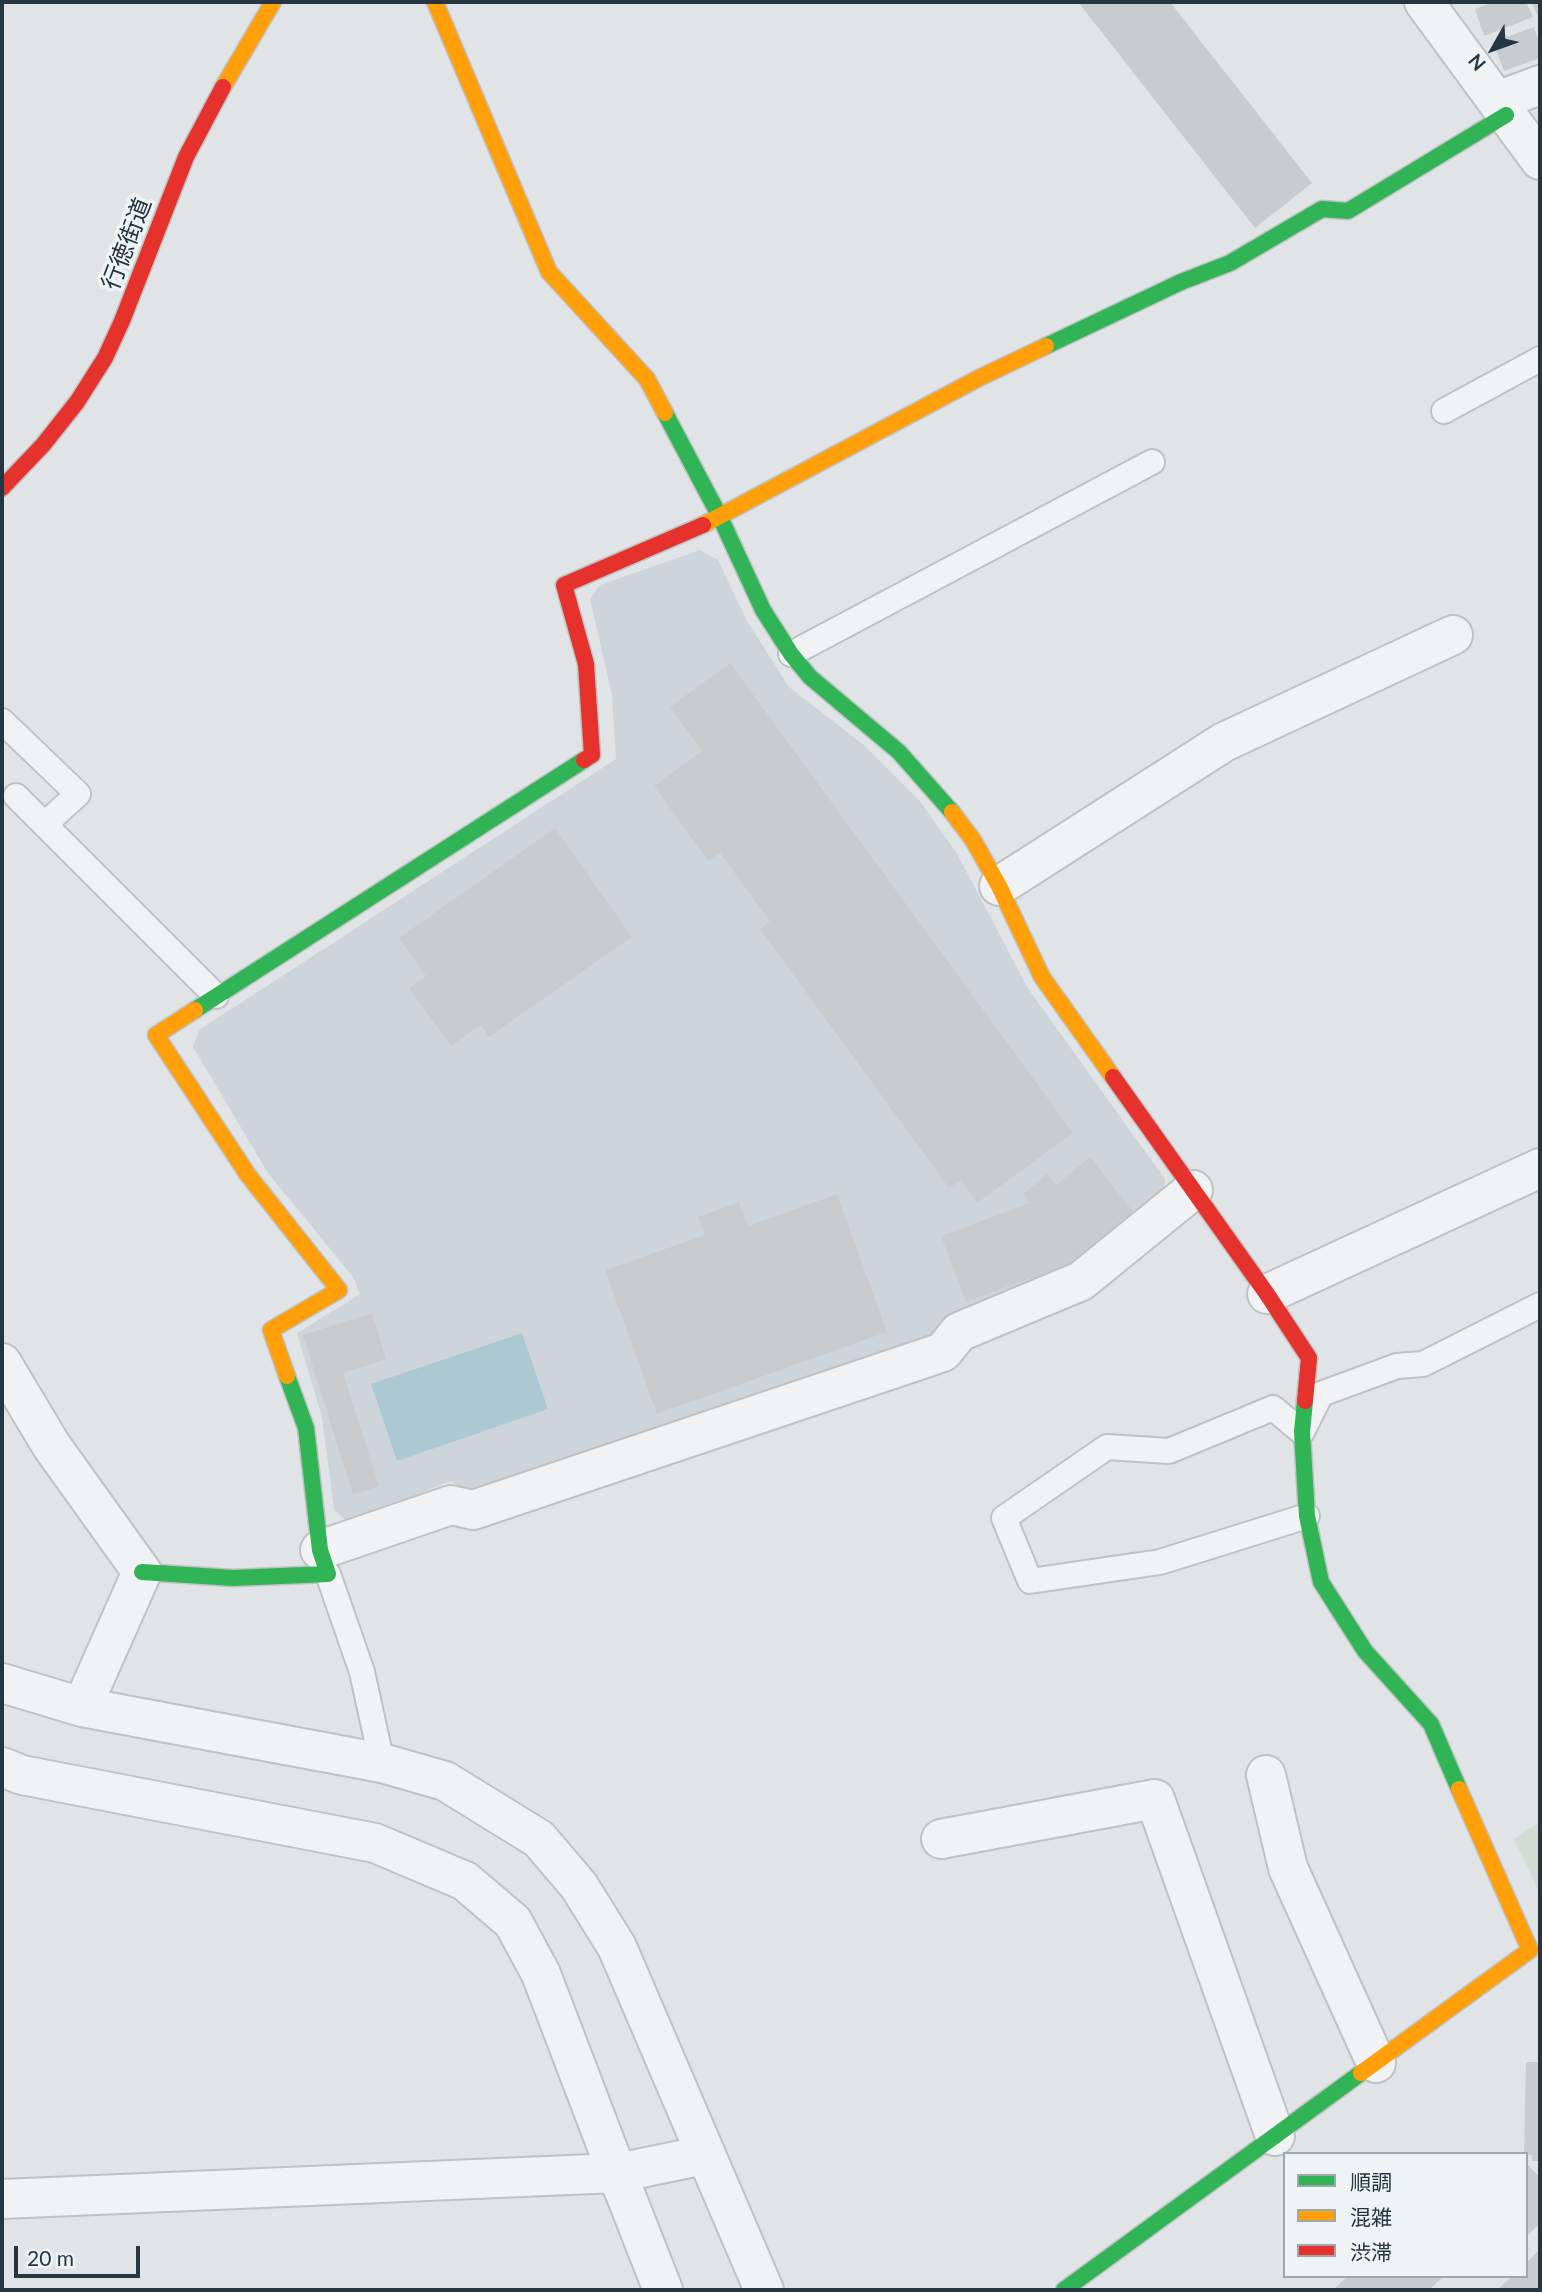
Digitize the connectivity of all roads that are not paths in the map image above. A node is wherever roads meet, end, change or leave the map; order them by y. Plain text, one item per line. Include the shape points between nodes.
1 (273, 2) edge
2 (435, 2) edge
3 (1424, 2) edge
4 (1540, 85) edge
5 (1501, 108) junction
6 (1540, 160) edge
7 (1540, 359) edge
8 (1444, 411) dead end
9 (1152, 462) dead end
10 (2, 488) edge
11 (720, 517) junction
12 (1453, 635) dead end
13 (791, 654) junction
14 (2, 721) edge
15 (16, 796) dead end
16 (45, 824) junction
17 (999, 886) junction
18 (216, 996) junction
19 (1540, 1168) edge
20 (1194, 1190) junction
21 (1267, 1294) junction
22 (1540, 1305) edge
23 (2, 1363) edge
24 (1302, 1432) junction
25 (1307, 1516) junction
26 (324, 1562) junction
27 (142, 1572) junction
28 (2, 1683) edge
29 (82, 1707) junction
30 (382, 1763) junction
31 (2, 1767) edge
32 (1266, 1776) dead end
33 (941, 1839) dead end
34 (1535, 1949) edge
35 (1376, 2063) junction
36 (1275, 2136) junction
37 (705, 2155) junction
38 (617, 2173) junction
39 (2, 2199) edge
40 (663, 2290) edge
41 (765, 2290) edge
42 (1064, 2290) edge

1 - 10 street, 行徳街道 via 186,157 105,358 77,402
2 - 11 street via 549,272 647,379
3 - 5 street
4 - 5 street
5 - 6 street
5 - 11 street via 1348,211 1322,209 1230,263 979,378
7 - 8 lane
9 - 13 lane
11 - 13 street via 763,610
11 - 18 street via 564,585 586,664 592,755
12 - 17 street via 1224,742
13 - 17 street via 810,677 899,752 950,809
14 - 16 lane via 78,794
15 - 16 lane
16 - 18 lane
17 - 20 street via 1042,977
18 - 26 street via 156,1035 248,1175 339,1290 271,1330 306,1428
19 - 21 street
20 - 21 street
20 - 26 street via 1081,1281 959,1332 943,1352 473,1510 451,1504
21 - 24 street via 1309,1358
22 - 24 lane via 1423,1364 1397,1366 1321,1394
23 - 27 street via 51,1445
24 - 25 street
24 - 25 lane via 1273,1408 1169,1451 1107,1447 1004,1518 1030,1581 1160,1562
25 - 34 street via 1321,1582 1364,1651 1431,1724
26 - 27 street via 233,1578
26 - 30 lane via 362,1672
27 - 29 street
28 - 29 street
29 - 30 street
30 - 37 street via 445,1780 506,1816 539,1839 579,1886 617,1947
31 - 38 street via 22,1775 375,1843 465,1881 513,1922 541,1974
32 - 35 street via 1288,1868
33 - 36 street via 1155,1799
34 - 35 street
35 - 36 street
36 - 42 street
37 - 38 street
37 - 41 street
38 - 39 street
38 - 40 street

